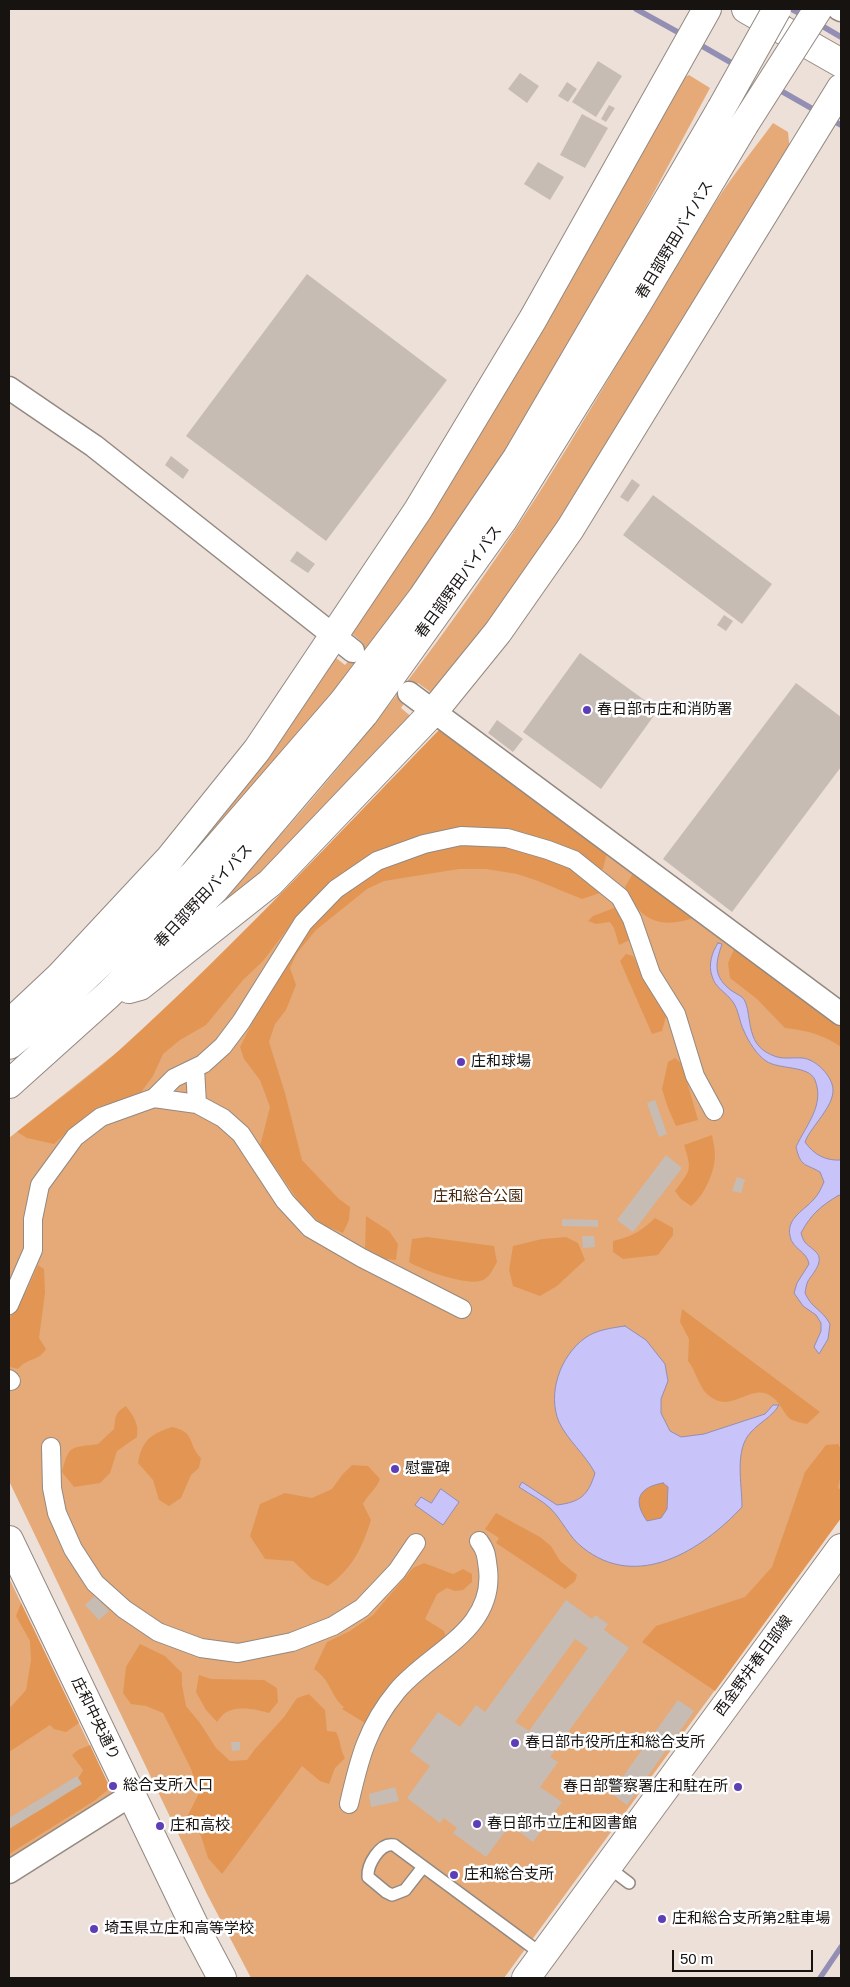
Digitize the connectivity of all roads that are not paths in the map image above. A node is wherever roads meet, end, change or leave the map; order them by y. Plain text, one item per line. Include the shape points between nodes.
1 (746, 9) edge
2 (778, 9) edge
3 (818, 9) edge
4 (701, 19) edge
5 (841, 63) edge
6 (833, 106) edge
7 (9, 388) edge
8 (343, 642) junction
9 (409, 693) dead end
10 (434, 712) junction
11 (108, 995) junction
12 (841, 1014) edge
13 (9, 1024) edge
14 (9, 1046) edge
15 (195, 1068) junction
16 (9, 1084) edge
17 (154, 1098) junction
18 (197, 1104) junction
19 (714, 1111) dead end
20 (9, 1305) edge
21 (462, 1309) dead end
22 (51, 1446) dead end
23 (9, 1540) edge
24 (479, 1541) dead end
25 (416, 1543) dead end
26 (841, 1548) edge
27 (131, 1795) junction
28 (349, 1804) dead end
29 (423, 1866) junction
30 (9, 1872) edge
31 (542, 1955) junction
32 (222, 1978) edge
33 (526, 1978) edge

1 - 5 main road
2 - 14 main road, 春日部野田バイパス, bridge via 517,458 422,598 343,702 194,874
3 - 11 main road, 春日部野田バイパス, bridge via 503,520 364,714 215,888
4 - 8 main road via 513,352
6 - 10 main road via 570,530 498,632
7 - 8 street via 94,446
8 - 13 main road via 170,858 60,977
9 - 10 street
10 - 11 main road via 270,883 140,986
10 - 12 street
11 - 16 main road, 春日部野田バイパス
15 - 17 street via 174,1078
15 - 18 street
15 - 19 street via 223,1046 303,923 336,889 376,861 424,844 461,836 507,838 574,860 620,897 632,919 650,974 676,1014 696,1076
17 - 18 street
17 - 20 street via 102,1117 75,1137 40,1185 33,1219 32,1250
18 - 21 street via 223,1118 241,1134 285,1201 310,1228
22 - 25 street via 52,1488 57,1513 72,1549 95,1583 124,1609 158,1632 202,1648 238,1653 292,1642 333,1626 362,1608 397,1571
23 - 27 main road, 庄和中央通り
24 - 28 street via 486,1551 489,1580 485,1601 457,1640 416,1671 396,1692 367,1736
26 - 31 main road, 西金野井春日部線 via 619,1875
27 - 30 street
27 - 32 main road, 庄和中央通り
29 - 29 lane via 405,1890 392,1895 368,1877 370,1865 382,1848 390,1844
29 - 31 lane
31 - 33 main road, 西金野井春日部線

